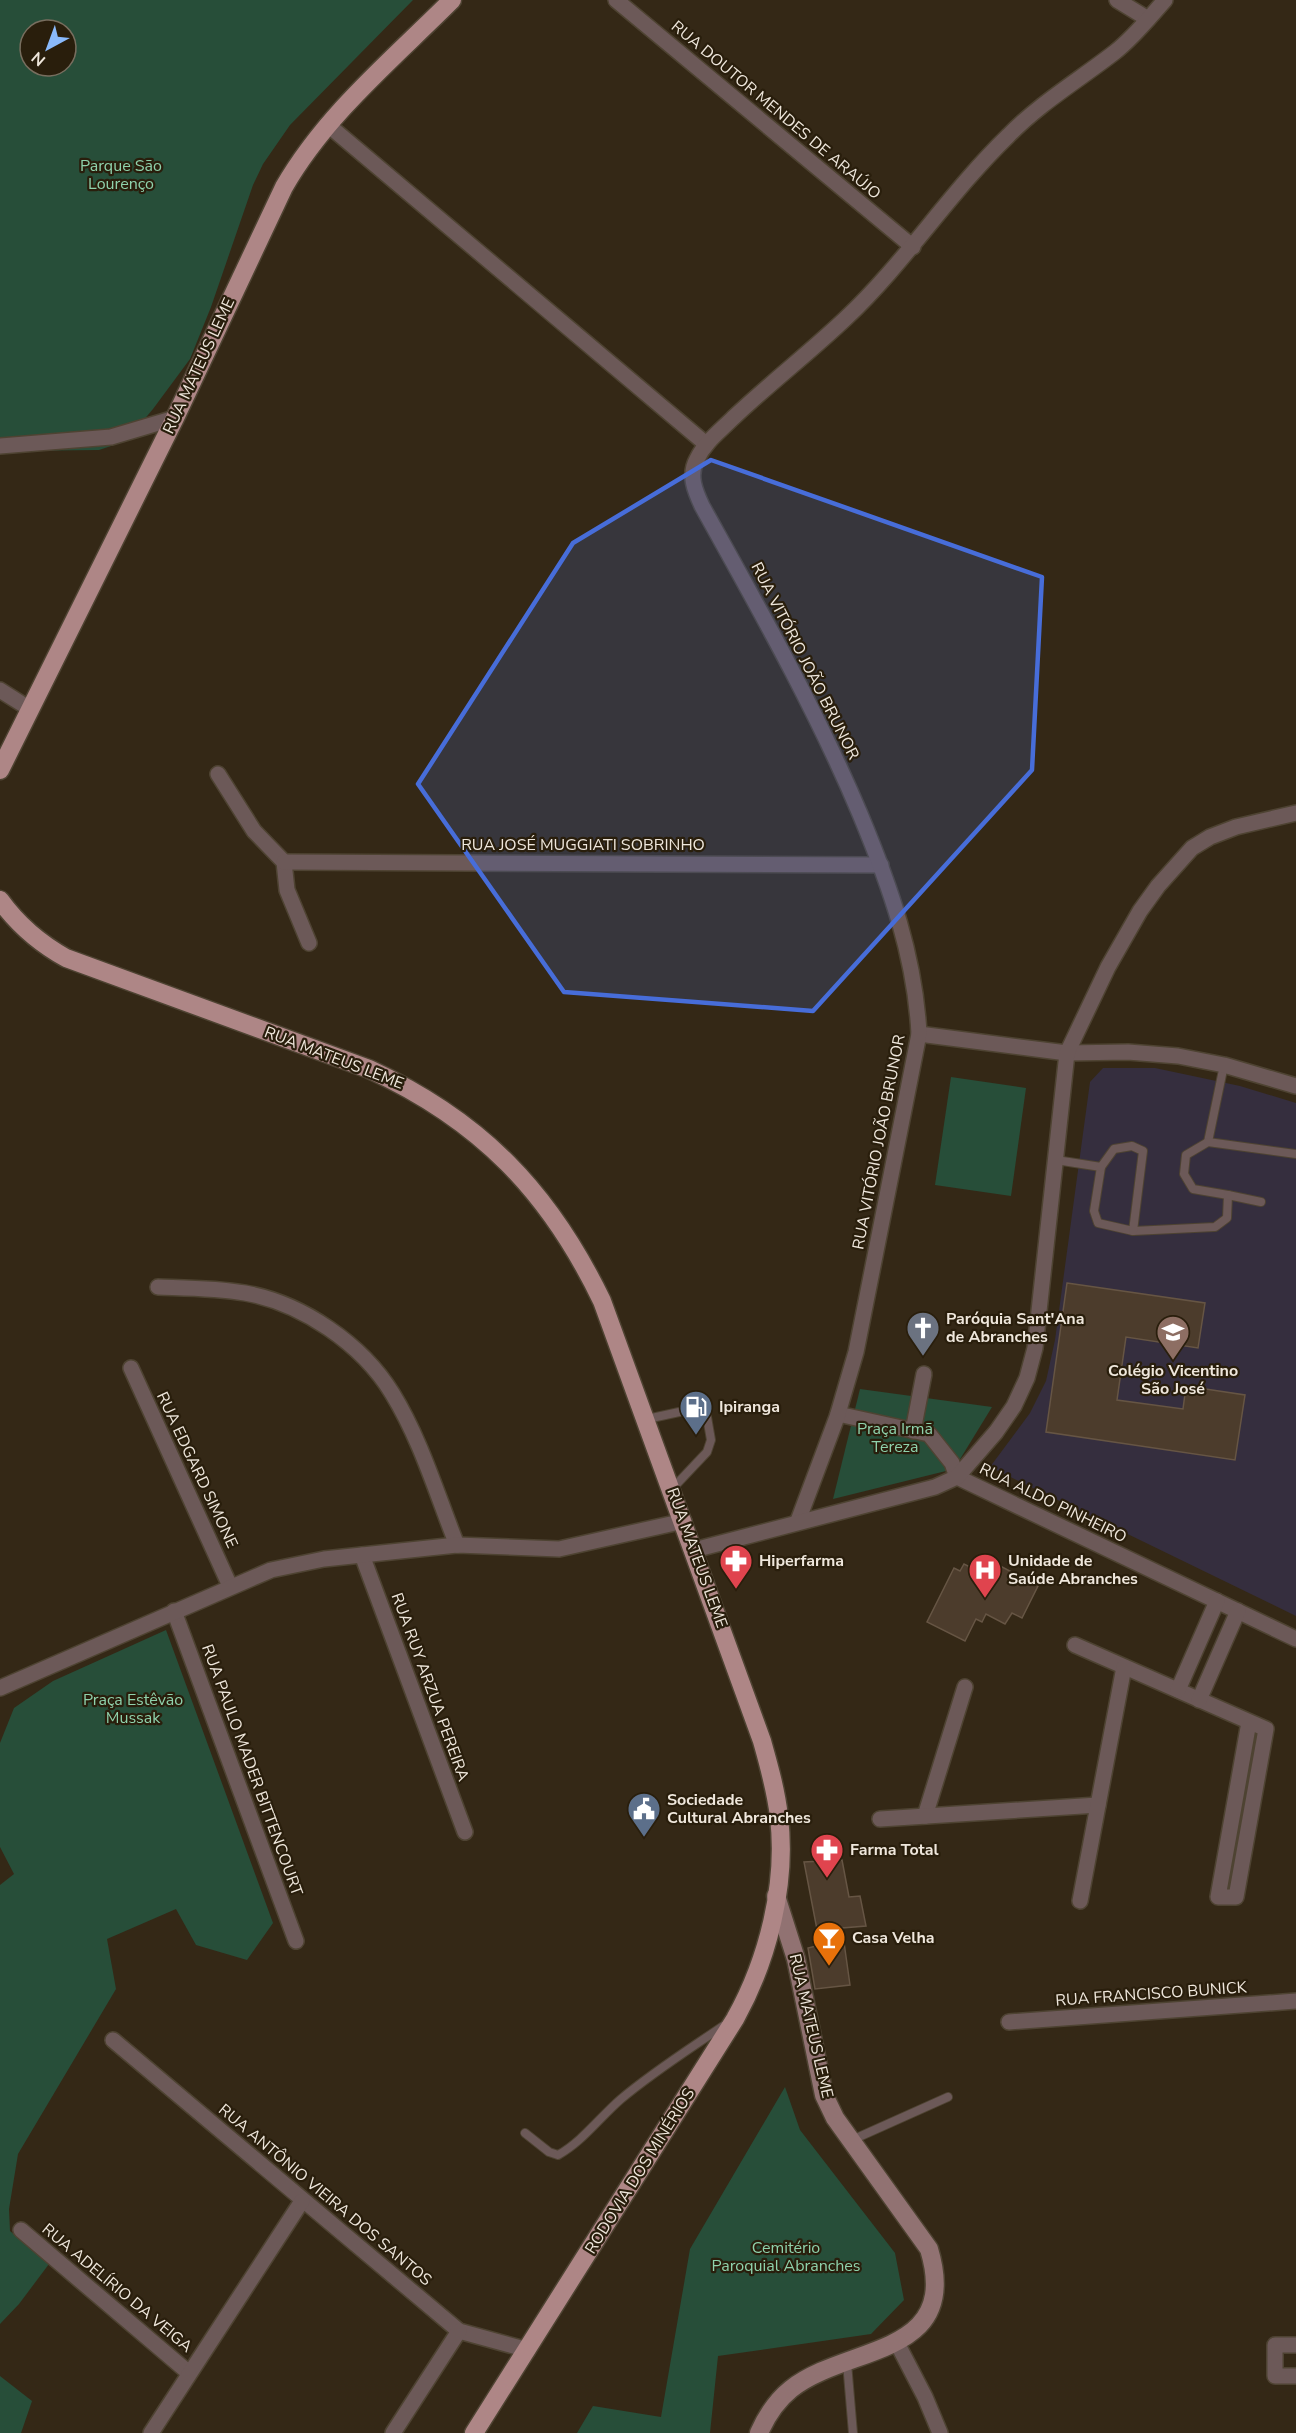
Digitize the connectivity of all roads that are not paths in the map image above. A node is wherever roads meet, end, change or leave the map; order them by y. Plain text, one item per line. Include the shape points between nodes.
1 (452, 0) edge
2 (616, 0) edge
3 (1117, 0) edge
4 (1165, 0) edge
5 (1148, 19) junction
6 (327, 124) junction
7 (913, 247) junction
8 (175, 418) junction
9 (706, 444) junction
10 (0, 446) edge
11 (0, 690) edge
12 (30, 709) junction
13 (0, 770) edge
14 (218, 774) dead end
15 (1296, 813) edge
16 (284, 862) junction
17 (881, 865) junction
18 (0, 900) edge
19 (309, 943) dead end
20 (919, 1034) junction
21 (1067, 1053) junction
22 (1224, 1065) junction
23 (1296, 1086) edge
24 (1208, 1142) junction
25 (1296, 1154) edge
26 (1056, 1160) junction
27 (1101, 1167) junction
28 (1228, 1195) junction
29 (1261, 1202) dead end
30 (1133, 1231) junction
31 (158, 1287) dead end
32 (131, 1368) dead end
33 (924, 1374) dead end
34 (837, 1414) junction
35 (647, 1419) junction
36 (913, 1431) junction
37 (957, 1477) junction
38 (672, 1489) junction
39 (684, 1521) junction
40 (798, 1521) junction
41 (457, 1545) junction
42 (694, 1550) junction
43 (362, 1555) junction
44 (230, 1586) junction
45 (1217, 1601) junction
46 (174, 1611) junction
47 (1238, 1611) junction
48 (1296, 1639) edge
49 (1075, 1645) dead end
50 (1124, 1667) junction
51 (965, 1687) dead end
52 (0, 1688) edge
53 (1178, 1690) junction
54 (1199, 1700) junction
55 (1249, 1722) junction
56 (1098, 1805) junction
57 (925, 1816) junction
58 (880, 1819) dead end
59 (465, 1833) dead end
60 (776, 1896) junction
61 (1080, 1900) dead end
62 (296, 1941) dead end
63 (1296, 2001) edge
64 (735, 2019) junction
65 (1009, 2022) dead end
66 (113, 2040) dead end
67 (948, 2097) dead end
68 (525, 2133) dead end
69 (850, 2140) junction
70 (302, 2201) junction
71 (21, 2230) dead end
72 (459, 2331) junction
73 (897, 2343) junction
74 (1296, 2345) edge
75 (528, 2350) junction
76 (847, 2361) junction
77 (189, 2373) junction
78 (1296, 2376) edge
79 (151, 2433) edge
80 (393, 2433) edge
81 (474, 2433) edge
82 (759, 2433) edge
83 (854, 2433) edge
84 (940, 2433) edge

1 - 6 main road, RUA MATEUS LEME
2 - 7 street, RUA DOUTOR MENDES DE ARAÚJO
3 - 5 street
4 - 5 street, RUA VITÓRIO JOÃO BRUNOR
5 - 7 street, RUA VITÓRIO JOÃO BRUNOR via 1116,51 1053,96 1008,135
6 - 8 main road, RUA MATEUS LEME via 284,187
6 - 9 street
7 - 9 street, RUA VITÓRIO JOÃO BRUNOR via 845,319
8 - 10 street via 111,437
8 - 12 main road, RUA MATEUS LEME
9 - 17 street, RUA VITÓRIO JOÃO BRUNOR via 692,474 695,490 819,723
11 - 12 street
12 - 13 main road, RUA MATEUS LEME
14 - 16 street via 254,831
15 - 21 street via 1263,819 1210,837 1177,863 1121,942
16 - 17 street, RUA JOSÉ MUGGIATI SOBRINHO
16 - 19 street via 287,890
17 - 20 street, RUA VITÓRIO JOÃO BRUNOR via 901,923
18 - 35 main road, RUA MATEUS LEME via 31,936 66,958 369,1069 418,1093 484,1139 539,1197 587,1269
20 - 21 street
20 - 34 street, RUA VITÓRIO JOÃO BRUNOR via 856,1352
21 - 22 street via 1153,1053
21 - 26 street
22 - 23 street
22 - 24 lane
24 - 25 lane
24 - 28 lane via 1186,1155 1184,1174 1193,1189
26 - 27 lane
26 - 37 street via 1035,1348 1027,1377 996,1432
27 - 30 lane via 1094,1211 1098,1223
27 - 30 lane via 1114,1149 1132,1146 1143,1151
28 - 29 lane
28 - 30 lane via 1227,1218 1215,1227
31 - 41 street via 217,1289 274,1301 327,1328 350,1346 391,1391 406,1418
32 - 44 street, RUA EDGARD SIMONE
33 - 36 street
34 - 36 street
34 - 40 street, RUA VITÓRIO JOÃO BRUNOR
35 - 38 main road, RUA MATEUS LEME
35 - 38 lane via 693,1409 707,1417 711,1440 707,1452
36 - 37 street via 929,1434 952,1463
37 - 40 street via 905,1496
37 - 45 street, RUA ALDO PINHEIRO
38 - 39 main road, RUA MATEUS LEME
39 - 41 street via 559,1549
39 - 42 main road, RUA MATEUS LEME
40 - 42 street
41 - 43 street
42 - 60 main road, RUA MATEUS LEME via 774,1782 779,1819
43 - 44 street via 280,1568
43 - 59 street, RUA RUY ARZUA PEREIRA
44 - 46 street
45 - 47 street, RUA ALDO PINHEIRO
45 - 53 street
46 - 52 street
46 - 62 street, RUA PAULO MADER BITTENCOURT
47 - 48 street, RUA ALDO PINHEIRO
47 - 54 street
49 - 50 street
50 - 53 street
50 - 56 street
51 - 57 street
53 - 54 street
54 - 55 street
55 - 55 street via 1232,1815 1218,1897 1236,1898 1266,1729
56 - 57 street
56 - 61 street
57 - 58 street
60 - 64 main road, RODOVIA DOS MINÉRIOS via 770,1935 759,1969
60 - 69 street, RUA MATEUS LEME via 796,1959 824,2095
63 - 65 street, RUA FRANCISCO BUNICK
64 - 68 lane via 643,2080 558,2155
64 - 75 main road, RODOVIA DOS MINÉRIOS
66 - 70 street, RUA ANTÔNIO VIEIRA DOS SANTOS
67 - 69 lane
69 - 73 street, RUA MATEUS LEME via 918,2231 934,2266 931,2306 921,2324
70 - 72 street, RUA ANTÔNIO VIEIRA DOS SANTOS
70 - 77 street
71 - 77 street, RUA ADELÍRIO DA VEIGA
72 - 75 street, RUA ANTÔNIO VIEIRA DOS SANTOS
72 - 80 street
73 - 76 street, RUA MATEUS LEME
73 - 84 street
74 - 78 street via 1275,2344 1275,2376
75 - 81 main road, RODOVIA DOS MINÉRIOS
76 - 82 street, RUA MATEUS LEME via 793,2388 776,2403
76 - 83 lane
77 - 79 street

